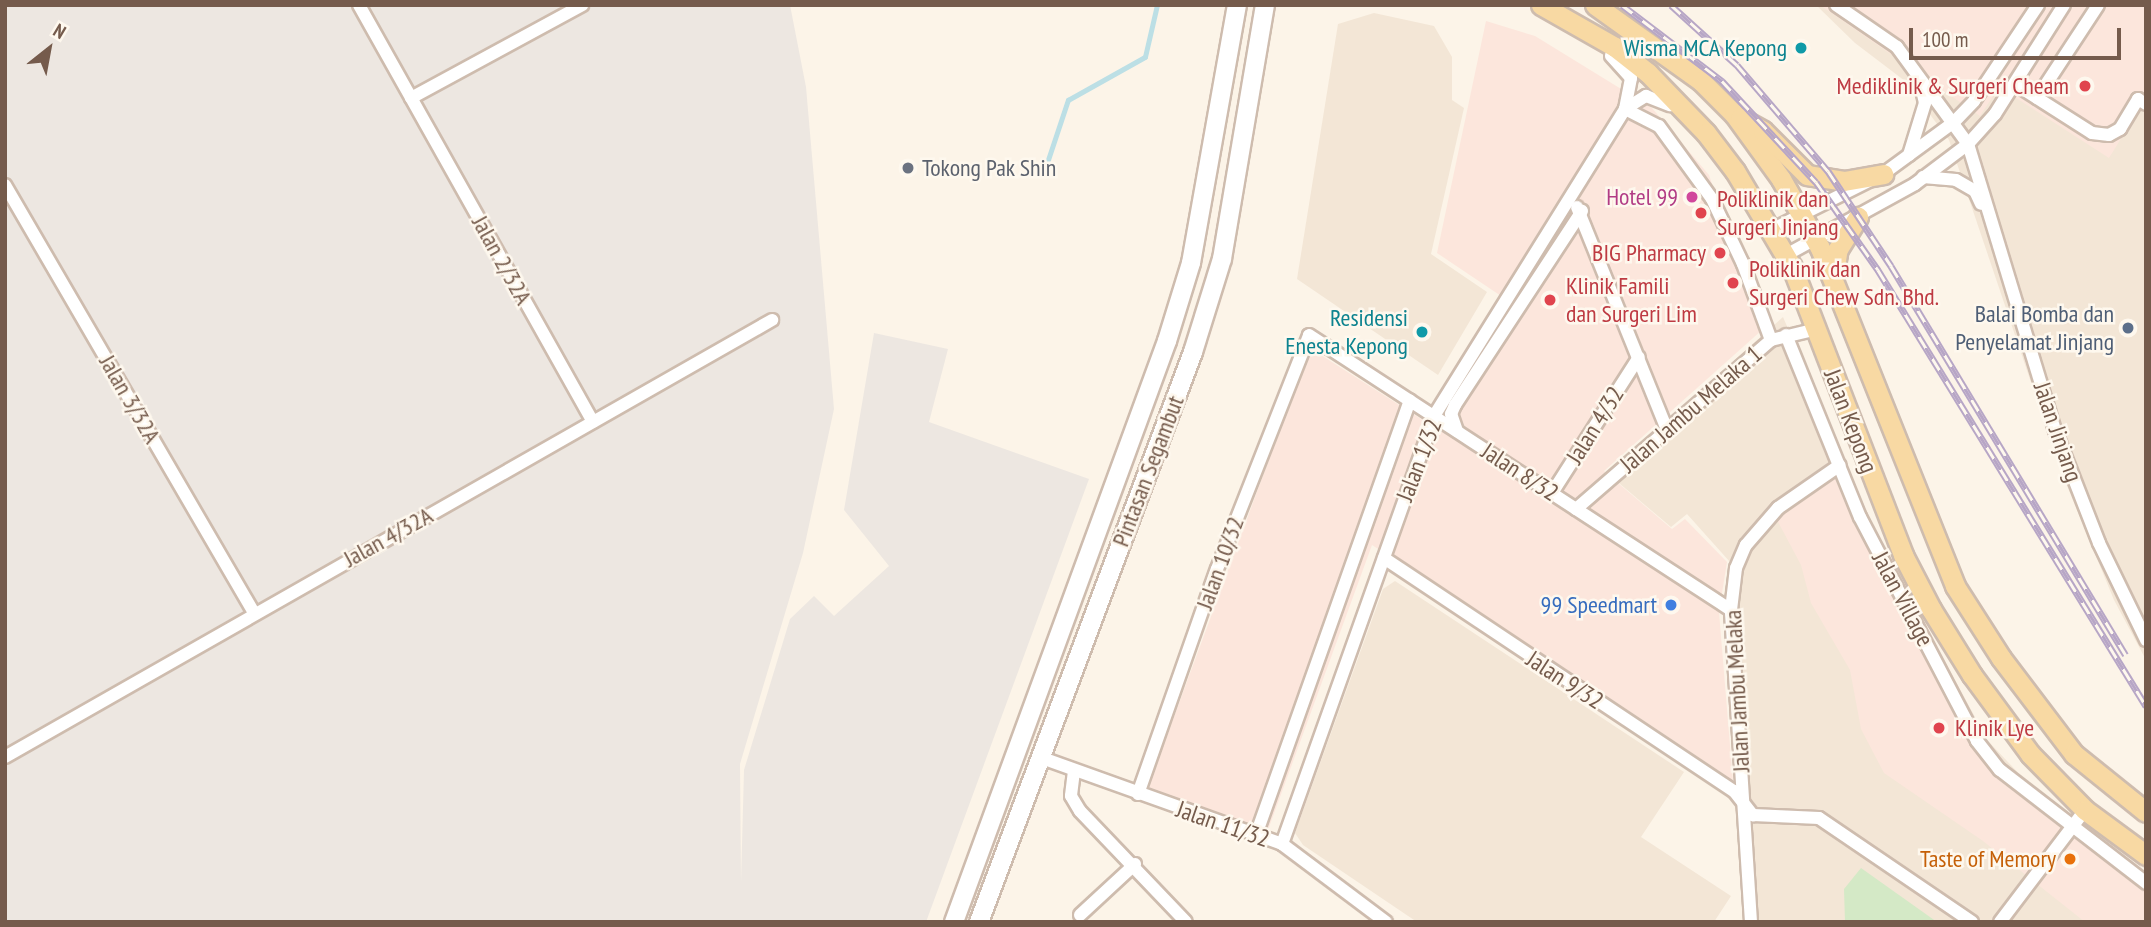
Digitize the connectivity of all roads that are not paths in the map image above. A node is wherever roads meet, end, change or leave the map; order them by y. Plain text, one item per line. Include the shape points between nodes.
1 (359, 5) edge
2 (582, 5) edge
3 (1237, 5) edge
4 (1265, 5) edge
5 (1536, 5) edge
6 (1541, 5) edge
7 (1595, 5) edge
8 (1836, 5) edge
9 (2038, 5) edge
10 (2064, 5) edge
11 (2098, 5) edge
12 (1913, 67) junction
13 (2015, 84) junction
14 (411, 98) junction
15 (2037, 98) junction
16 (2146, 104) edge
17 (1625, 109) junction
18 (1734, 114) junction
19 (1954, 122) junction
20 (1706, 133) junction
21 (1968, 144) junction
22 (1907, 158) junction
23 (1884, 174) junction
24 (1923, 177) junction
25 (5, 184) edge
26 (1569, 199) junction
27 (1582, 211) junction
28 (1803, 216) junction
29 (1858, 217) junction
30 (1988, 217) junction
31 (1773, 229) junction
32 (1815, 239) junction
33 (1786, 255) junction
34 (1833, 284) junction
35 (772, 320) dead end
36 (1817, 329) junction
37 (1309, 335) joint
38 (1786, 335) junction
39 (1771, 341) junction
40 (1639, 357) junction
41 (1410, 400) junction
42 (1434, 416) junction
43 (593, 422) junction
44 (1667, 430) junction
45 (1457, 431) junction
46 (1840, 465) junction
47 (1552, 493) junction
48 (1576, 509) junction
49 (1384, 558) junction
50 (1731, 610) junction
51 (254, 613) junction
52 (2146, 640) edge
53 (5, 757) edge
54 (1042, 758) junction
55 (1074, 771) junction
56 (1138, 794) junction
57 (1742, 805) junction
58 (2085, 810) junction
59 (2146, 812) edge
60 (2071, 827) junction
61 (1256, 835) junction
62 (985, 837) junction
63 (1282, 844) junction
64 (2146, 855) edge
65 (1135, 864) junction
66 (2146, 883) edge
67 (1080, 915) dead end
68 (954, 922) edge
69 (979, 922) edge
70 (1186, 922) edge
71 (1386, 922) edge
72 (1751, 922) edge
73 (1972, 922) edge
74 (2000, 922) edge

1 - 14 street, Jalan 2/32A
2 - 14 street
3 - 62 main road, Pintasan Segambut via 1191,263 1167,341
4 - 54 main road, Pintasan Segambut via 1222,259 1193,352
5 - 17 street, Jalan 1/32 via 1628,71 1632,85
6 - 20 main road, Jalan Kepong via 1615,47 1668,91
7 - 18 main road, Jalan Kepong via 1672,56
8 - 12 street, Jalan Jinjang via 1897,47
9 - 19 street via 1974,102
10 - 13 street
11 - 15 street
12 - 19 street, Jalan Jinjang
12 - 22 street, Jalan Jinjang via 1925,103
13 - 15 street
13 - 21 street
14 - 43 street, Jalan 2/32A
15 - 16 street via 2092,133 2109,135 2120,129 2138,99
17 - 20 street via 1639,98 1654,96
17 - 26 street, Jalan 1/32
17 - 39 street via 1659,126 1712,199 1743,264
18 - 23 main road via 1763,131 1807,175 1844,181
18 - 28 main road, Jalan Kepong
19 - 21 street, Jalan Jinjang
19 - 22 street
20 - 31 main road, Jalan Kepong
21 - 24 street
21 - 30 street, Jalan Jinjang
22 - 23 street
23 - 28 street
24 - 29 street
24 - 30 street, Jalan Jinjang via 1956,180 1975,191
25 - 51 street, Jalan 3/32A
26 - 27 street
26 - 42 street, Jalan 1/32
27 - 40 street
27 - 45 street via 1455,405 1451,414
28 - 31 street
28 - 32 main road, Jalan Kepong
29 - 32 street
29 - 34 main road via 1838,249
30 - 52 street, Jalan Jinjang via 2055,430 2099,544
31 - 33 main road, Jalan Kepong
32 - 33 street
32 - 34 main road, Jalan Kepong
33 - 36 main road, Jalan Kepong
34 - 59 main road, Jalan Kepong via 1955,586 2001,658 2074,754
35 - 43 street, Jalan 4/32A
36 - 38 street, Jalan Jambu Melaka 1
36 - 58 main road, Jalan Kepong via 1903,555 1931,609 2007,727
37 - 41 street, Jalan 8/32
37 - 56 street, Jalan 10/32 via 1217,569
38 - 39 street, Jalan Jambu Melaka 1
38 - 46 street, Jalan Village
39 - 44 street, Jalan Jambu Melaka 1
40 - 44 street
40 - 47 street, Jalan 4/32
41 - 42 street, Jalan 8/32
41 - 61 street
42 - 45 street, Jalan 8/32
42 - 49 street, Jalan 1/32
43 - 51 street, Jalan 4/32A
44 - 48 street, Jalan Jambu Melaka 1
45 - 47 street, Jalan 8/32
46 - 50 street, Jalan Jambu Melaka via 1779,508 1746,545 1736,568
46 - 60 street, Jalan Village via 1860,517 1977,741 2000,771
47 - 48 street, Jalan 8/32
48 - 50 street, Jalan 8/32
49 - 57 street, Jalan 9/32 via 1734,791
49 - 63 street, Jalan 1/32
50 - 57 street, Jalan Jambu Melaka
51 - 53 street, Jalan 4/32A
54 - 55 street, Jalan 11/32
54 - 62 main road via 1025,758
54 - 69 main road, Pintasan Segambut
55 - 56 street, Jalan 11/32
55 - 65 street via 1071,796 1080,811
56 - 61 street, Jalan 11/32
57 - 72 street, Jalan Jambu Melaka
57 - 73 street via 1753,815 1819,818
58 - 60 street
58 - 64 main road, Jalan Kepong
60 - 66 street
60 - 74 street
61 - 63 street, Jalan 11/32
62 - 68 main road, Pintasan Segambut
63 - 71 street, Jalan 11/32
65 - 67 street
65 - 70 street

